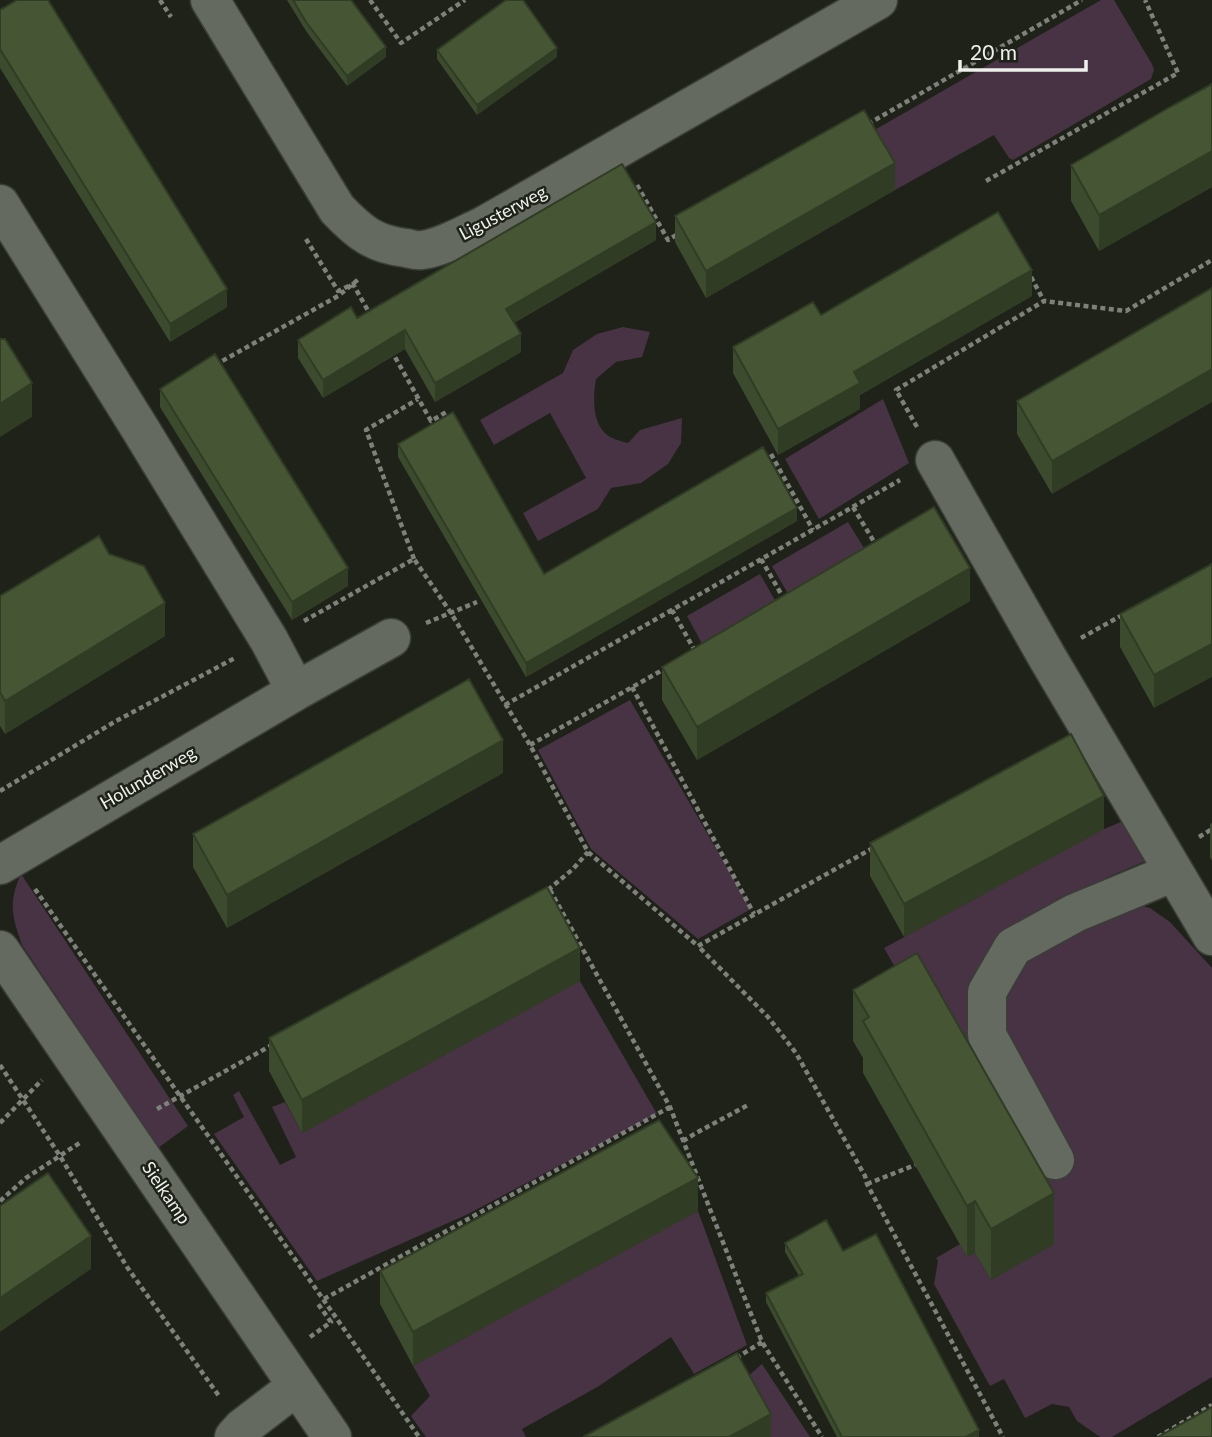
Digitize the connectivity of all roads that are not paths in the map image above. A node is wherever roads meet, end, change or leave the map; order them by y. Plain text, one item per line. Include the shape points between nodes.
1 (210, 0) edge
2 (878, 0) edge
3 (0, 204) edge
4 (935, 460) road end
5 (391, 638) dead end
6 (296, 691) junction
7 (1174, 872) junction
8 (15, 874) edge
9 (1212, 936) edge
10 (0, 950) edge
11 (1055, 1160) dead end
12 (297, 1386) junction
13 (238, 1432) edge
14 (332, 1437) edge

1 - 2 street, Ligusterweg via 337,209 370,239 420,250 482,226
3 - 6 street
4 - 7 street
5 - 6 street, Holunderweg
6 - 8 street, Holunderweg
7 - 9 street
7 - 11 street via 1075,913 1013,947 987,992 987,1035
10 - 12 street, Sielkamp
12 - 13 street
12 - 14 street, Sielkamp

